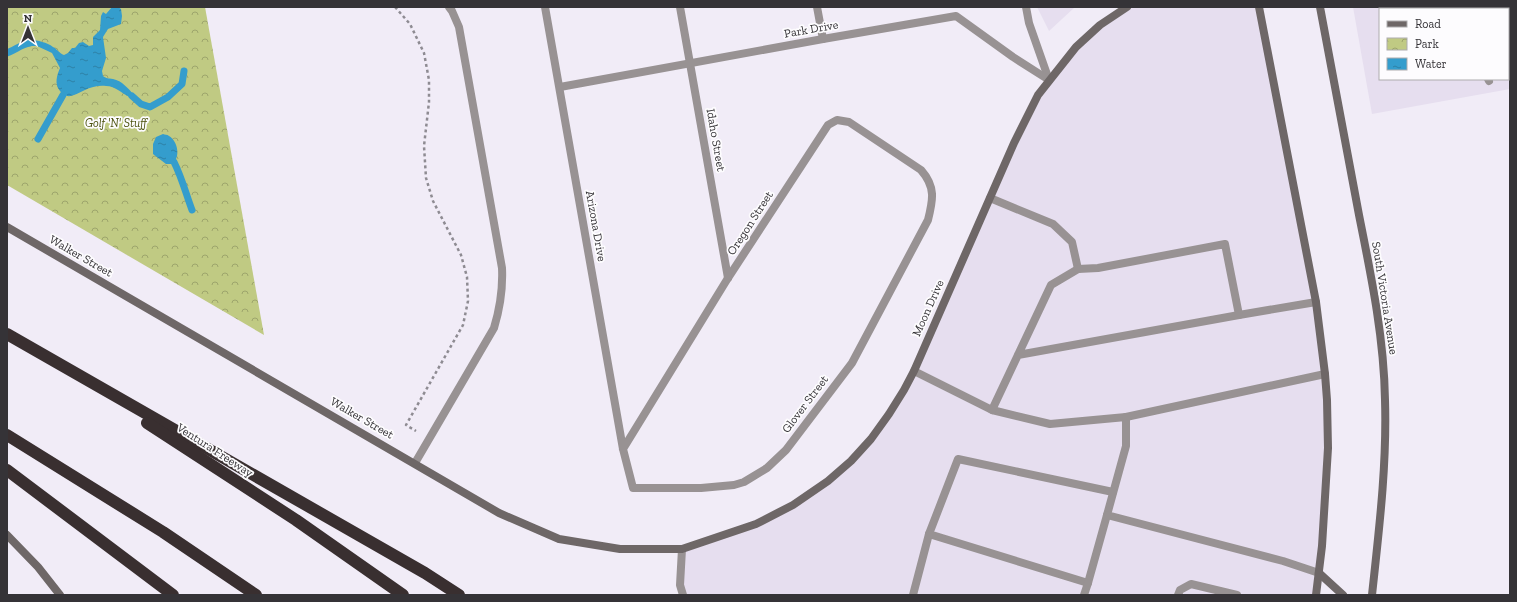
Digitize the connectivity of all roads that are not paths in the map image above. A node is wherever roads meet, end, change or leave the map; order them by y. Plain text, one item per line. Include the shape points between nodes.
1 (449, 7) edge
2 (545, 7) edge
3 (680, 7) edge
4 (817, 7) edge
5 (954, 7) edge
6 (1026, 7) edge
7 (1127, 7) edge
8 (1259, 7) edge
9 (1320, 7) edge
10 (956, 16) junction
11 (823, 39) junction
12 (690, 64) junction
13 (1050, 80) junction
14 (560, 88) junction
15 (933, 191) joint
16 (990, 198) junction
17 (7, 227) edge
18 (1078, 269) junction
19 (728, 278) junction
20 (1316, 302) junction
21 (1239, 315) junction
22 (7, 334) edge
23 (1018, 355) junction
24 (914, 371) junction
25 (1325, 374) junction
26 (992, 410) junction
27 (1126, 417) junction
28 (7, 435) edge
29 (623, 449) junction
30 (415, 463) junction
31 (7, 470) edge
32 (1113, 492) junction
33 (1107, 515) junction
34 (929, 534) junction
35 (7, 535) edge
36 (682, 549) junction
37 (1319, 573) junction
38 (1088, 583) junction
39 (60, 595) edge
40 (173, 595) edge
41 (256, 595) edge
42 (403, 595) edge
43 (459, 595) edge
44 (683, 595) edge
45 (913, 595) edge
46 (1084, 595) edge
47 (1178, 595) edge
48 (1237, 595) edge
49 (1316, 595) edge
50 (1343, 595) edge
51 (1372, 595) edge

1 - 30 street via 459,27 503,287 494,328
2 - 14 street, Arizona Drive
3 - 12 street, Idaho Street
4 - 11 street
5 - 10 street
6 - 13 street via 1029,23
7 - 13 street, Moon Drive via 1100,25 1076,47
8 - 20 street
9 - 51 street, South Victoria Avenue via 1381,340 1385,457
10 - 11 street, Park Drive
10 - 13 street
11 - 12 street, Park Drive
12 - 14 street, Park Drive
12 - 19 street, Idaho Street
13 - 16 street, Moon Drive via 1035,101
14 - 29 street, Arizona Drive
15 - 19 street, Oregon Street via 929,178 922,170 849,122 837,120 828,125
15 - 29 street, Glover Street via 928,220 852,363 786,450 767,468 734,485 701,488 633,488
16 - 18 street via 1053,224 1072,242
16 - 24 street, Moon Drive
17 - 30 street, Walker Street
18 - 21 street via 1098,268 1225,244
18 - 23 street via 1051,285
19 - 29 street, Oregon Street
20 - 21 street
20 - 25 street
21 - 23 street
22 - 42 highway, Ventura Freeway via 296,520
22 - 43 highway via 425,573
23 - 26 street
24 - 26 street
24 - 36 street, Moon Drive via 871,439 828,481 793,505 756,524
25 - 27 street
25 - 37 street via 1328,448
26 - 27 street via 1050,424
27 - 32 street via 1126,446
28 - 41 highway via 163,532
30 - 36 street, Walker Street via 499,513 559,539 620,549
31 - 40 highway
32 - 33 street
32 - 34 street via 958,459
33 - 37 street via 1283,561
33 - 38 street
34 - 38 street
34 - 45 street
35 - 39 street via 38,567
36 - 44 street via 680,584
37 - 49 street
37 - 50 street
38 - 46 street
47 - 48 street via 1180,590 1191,584

